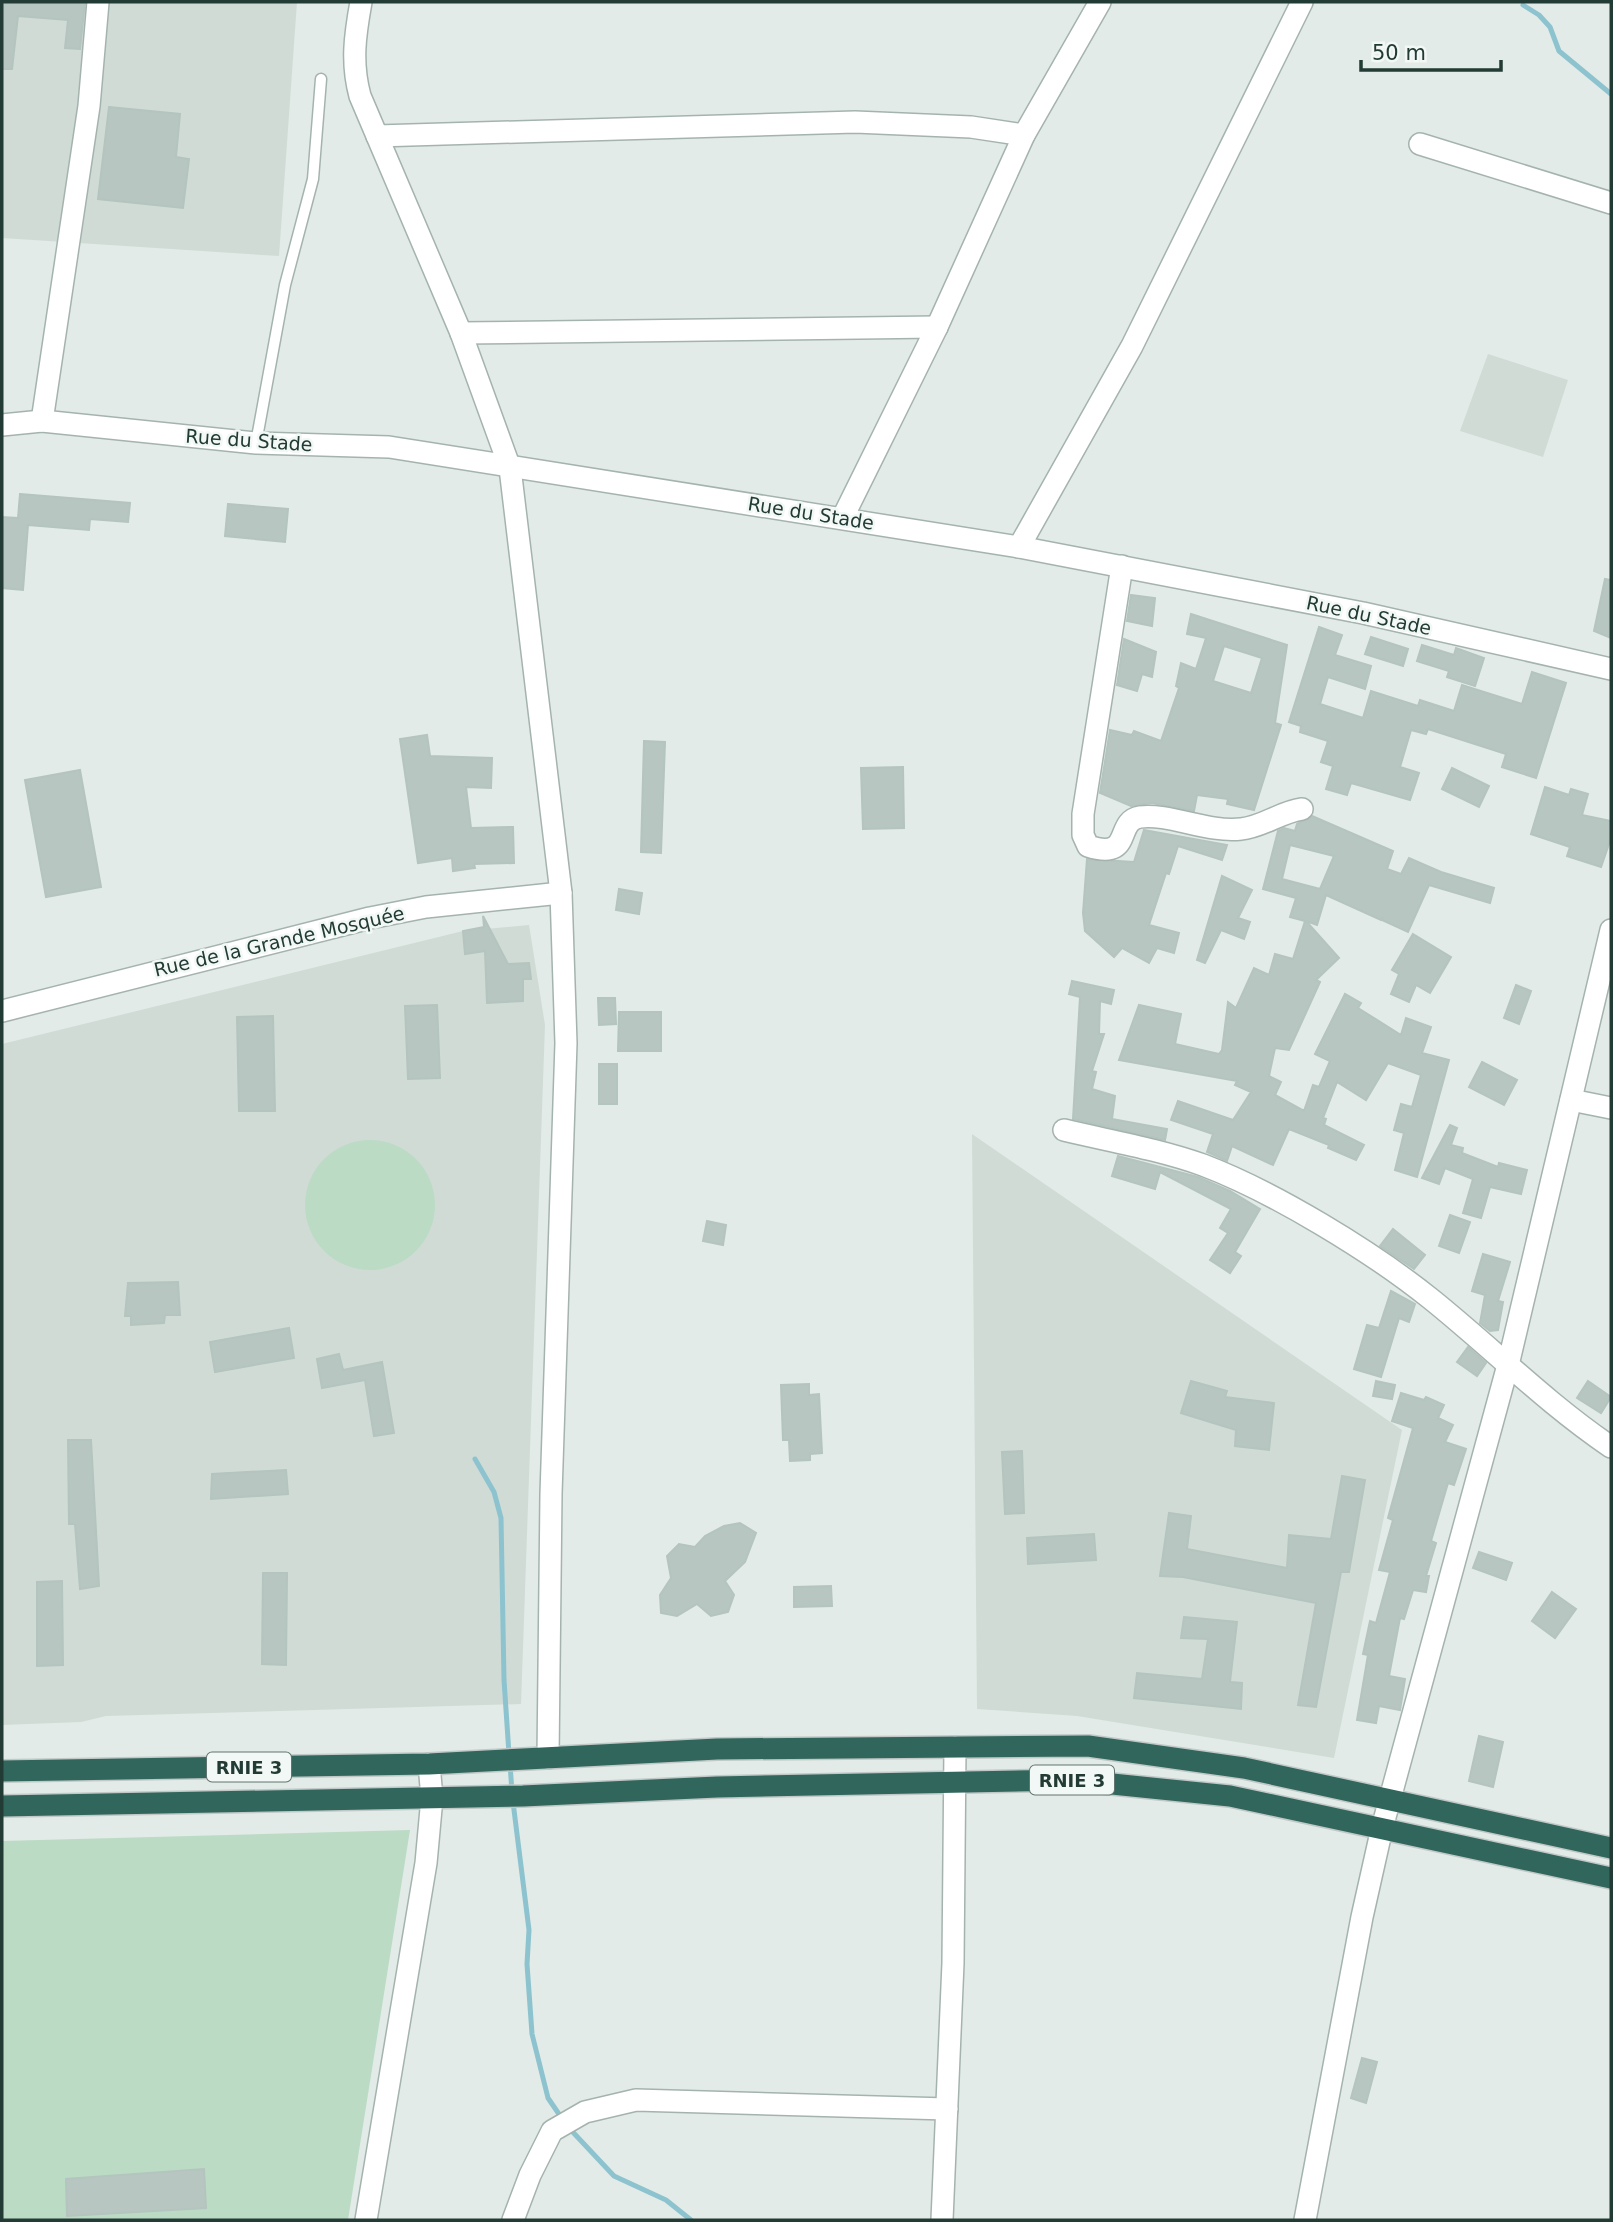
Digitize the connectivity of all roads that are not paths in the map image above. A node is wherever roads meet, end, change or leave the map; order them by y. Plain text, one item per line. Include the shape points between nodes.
1 (98, 2) edge
2 (361, 2) edge
3 (1100, 2) edge
4 (1302, 2) edge
5 (321, 79) dead end
6 (1024, 135) junction
7 (377, 136) junction
8 (1420, 144) dead end
9 (1611, 203) edge
10 (937, 327) junction
11 (461, 332) junction
12 (42, 421) junction
13 (2, 425) edge
14 (256, 443) junction
15 (510, 468) junction
16 (843, 517) junction
17 (1019, 547) junction
18 (1122, 566) junction
19 (1611, 669) edge
20 (1302, 809) dead end
21 (561, 893) junction
22 (1611, 930) edge
23 (2, 1011) edge
24 (1571, 1100) junction
25 (1611, 1108) edge
26 (1064, 1130) dead end
27 (1508, 1365) junction
28 (1611, 1447) edge
29 (955, 1747) junction
30 (716, 1749) junction
31 (548, 1758) junction
32 (429, 1764) junction
33 (2, 1771) edge
34 (953, 1783) junction
35 (717, 1787) junction
36 (432, 1798) junction
37 (1390, 1799) junction
38 (2, 1806) edge
39 (1382, 1828) junction
40 (1611, 1848) edge
41 (1611, 1878) edge
42 (947, 2109) junction
43 (366, 2220) edge
44 (513, 2220) edge
45 (942, 2220) edge
46 (1305, 2220) edge

1 - 12 street via 89,106
2 - 7 street via 354,74
3 - 6 street
4 - 17 street via 1132,346
5 - 14 lane via 313,179 285,285
6 - 7 street via 971,127 855,122
6 - 10 street
7 - 11 street
8 - 9 street
10 - 11 street
10 - 16 street
11 - 15 street
12 - 13 street, Rue du Stade
12 - 14 street, Rue du Stade
14 - 15 street, Rue du Stade via 389,447
15 - 16 street, Rue du Stade
15 - 21 street
16 - 17 street, Rue du Stade
17 - 18 street, Rue du Stade
18 - 19 street, Rue du Stade via 1363,612
18 - 20 street via 1083,814 1088,846 1113,850 1131,823 1145,816 1212,830 1243,829
21 - 23 street, Rue de la Grande Mosquée via 370,918
21 - 31 street via 566,1043 551,1494
22 - 24 street
24 - 25 street
24 - 27 street
26 - 27 street via 1169,1155 1239,1181 1374,1258 1430,1298
27 - 28 street via 1561,1413
27 - 37 street
29 - 30 highway, RNIE 3
29 - 34 street
29 - 37 highway, RNIE 3 via 1088,1746 1244,1768
30 - 31 highway, RNIE 3
30 - 35 highway
31 - 32 highway, RNIE 3
32 - 33 highway, RNIE 3
32 - 36 street
34 - 35 highway, RNIE 3
34 - 39 highway, RNIE 3 via 1073,1780 1152,1786 1230,1796
34 - 42 street
35 - 36 highway, RNIE 3
36 - 38 highway, RNIE 3
36 - 43 street via 426,1863
37 - 39 street
37 - 40 highway, RNIE 3
39 - 41 highway, RNIE 3
39 - 46 street
42 - 44 street via 636,2100 585,2112 552,2131
42 - 45 street

